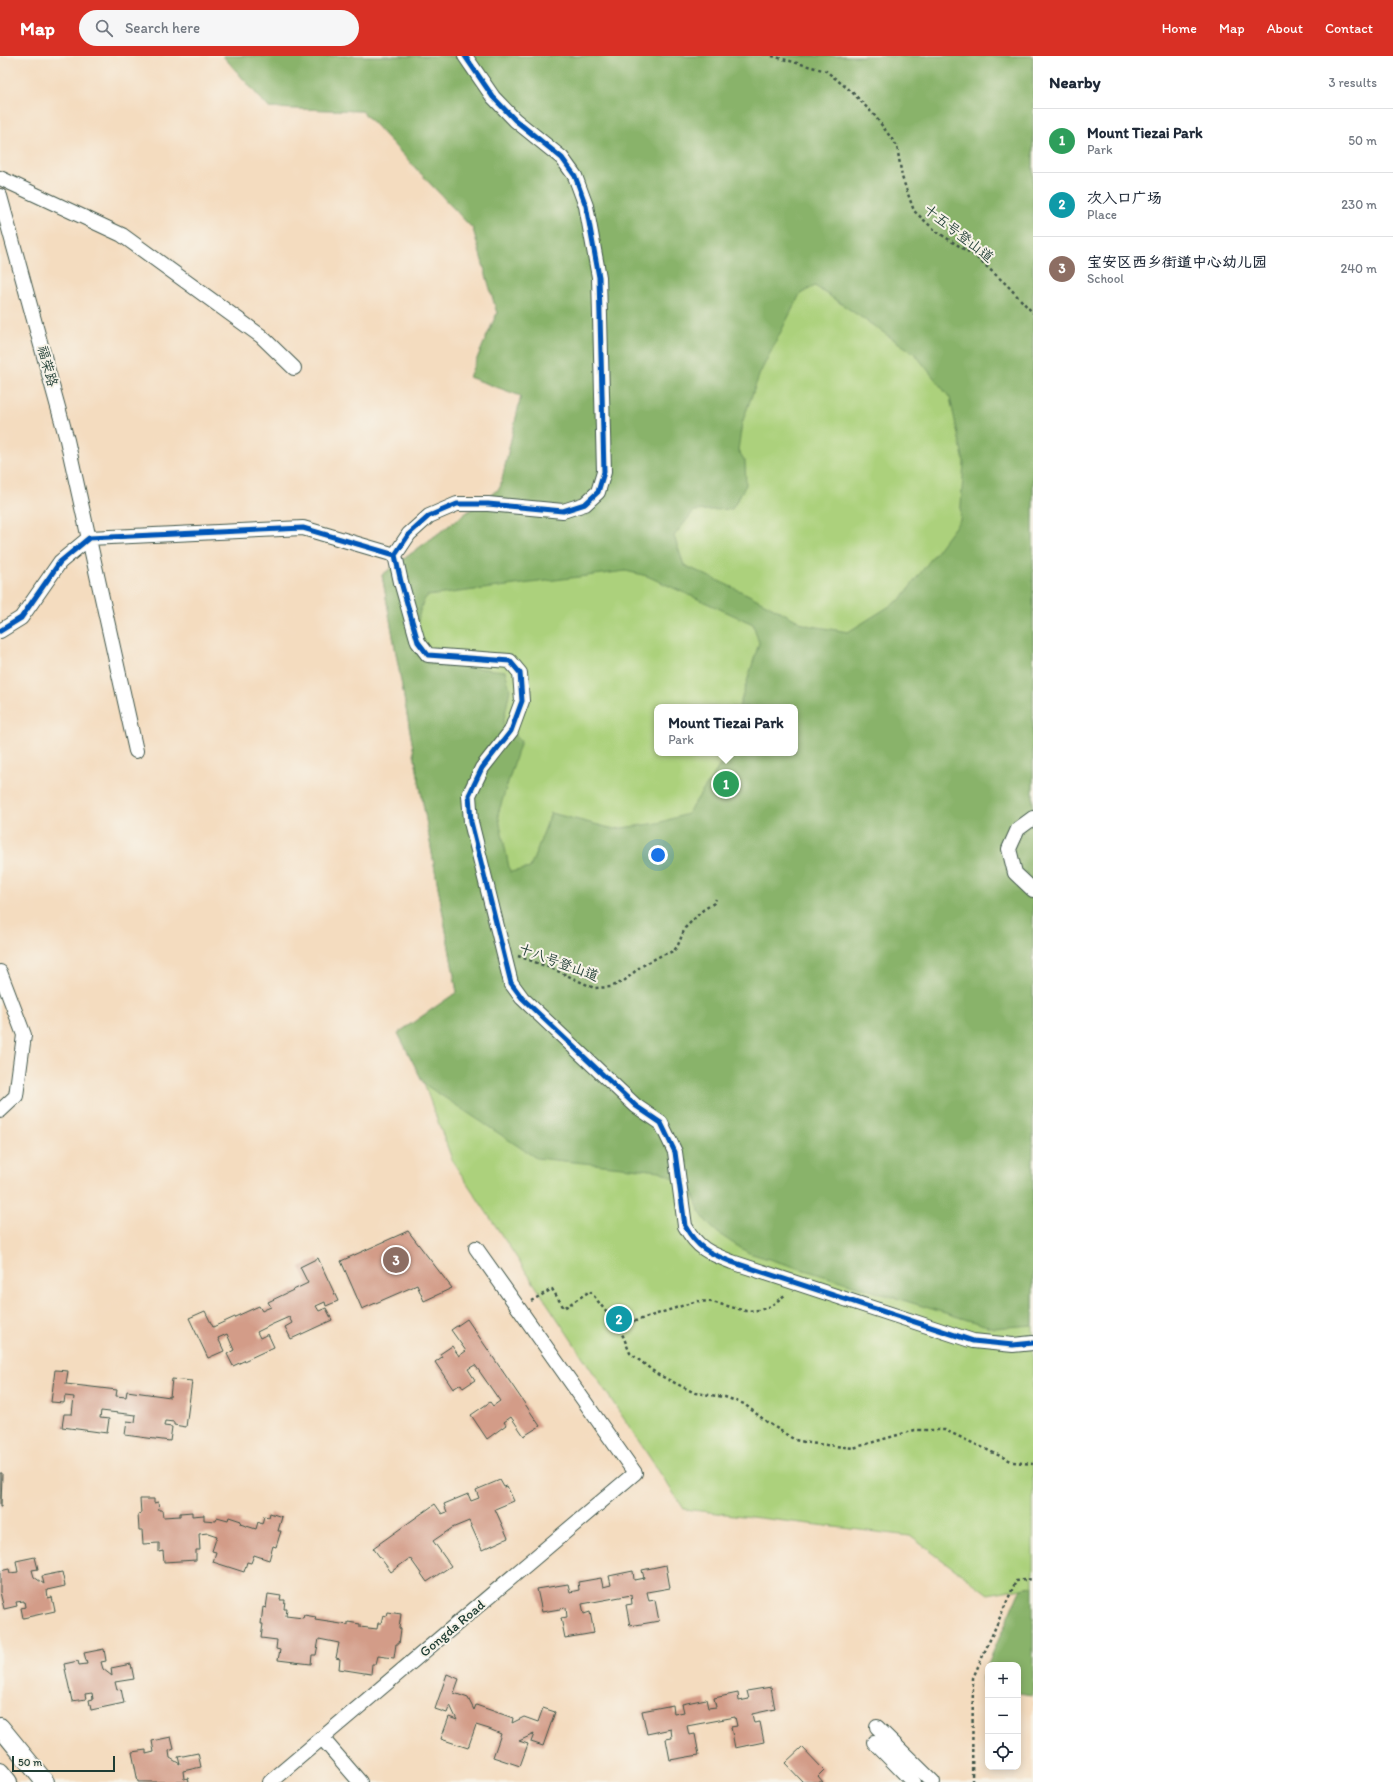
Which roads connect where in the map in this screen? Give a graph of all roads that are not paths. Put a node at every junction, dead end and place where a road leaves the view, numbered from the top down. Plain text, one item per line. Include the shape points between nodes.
1 (466, 56) edge
2 (0, 178) edge
3 (0, 196) edge
4 (294, 368) dead end
5 (89, 538) junction
6 (396, 555) junction
7 (0, 631) edge
8 (136, 751) dead end
9 (1033, 818) edge
10 (1033, 890) edge
11 (0, 972) edge
12 (0, 1112) edge
13 (476, 1248) dead end
14 (1033, 1342) edge
15 (0, 1727) edge
16 (877, 1727) dead end
17 (322, 1738) junction
18 (874, 1742) dead end
19 (0, 1772) edge
20 (8, 1782) edge
21 (45, 1782) edge
22 (270, 1782) edge
23 (360, 1782) edge
24 (913, 1782) edge
25 (933, 1782) edge

1 - 6 street via 493,97 515,120 562,158 575,176 586,206 599,277 604,472 598,492 585,504 563,511 488,504 457,504 429,516 409,534
2 - 4 street via 122,234 261,336
3 - 5 street, 福荣路 via 67,440
5 - 6 street via 303,528
5 - 7 street via 60,562 21,618
5 - 8 street, 福荣路
6 - 14 street via 418,642 428,655 510,661 520,673 522,701 511,731 482,768 469,795 471,822 511,983 522,998 636,1106 660,1123 675,1152 685,1226 691,1237 700,1247 732,1262 973,1340 1013,1345
9 - 10 street via 1018,829 1009,849 1015,873
11 - 12 street via 24,1035 16,1096
13 - 17 street, Gongda Road via 635,1473
15 - 21 main road
16 - 25 street
17 - 22 street, Gongda Road
17 - 23 street
18 - 24 street
19 - 20 main road

